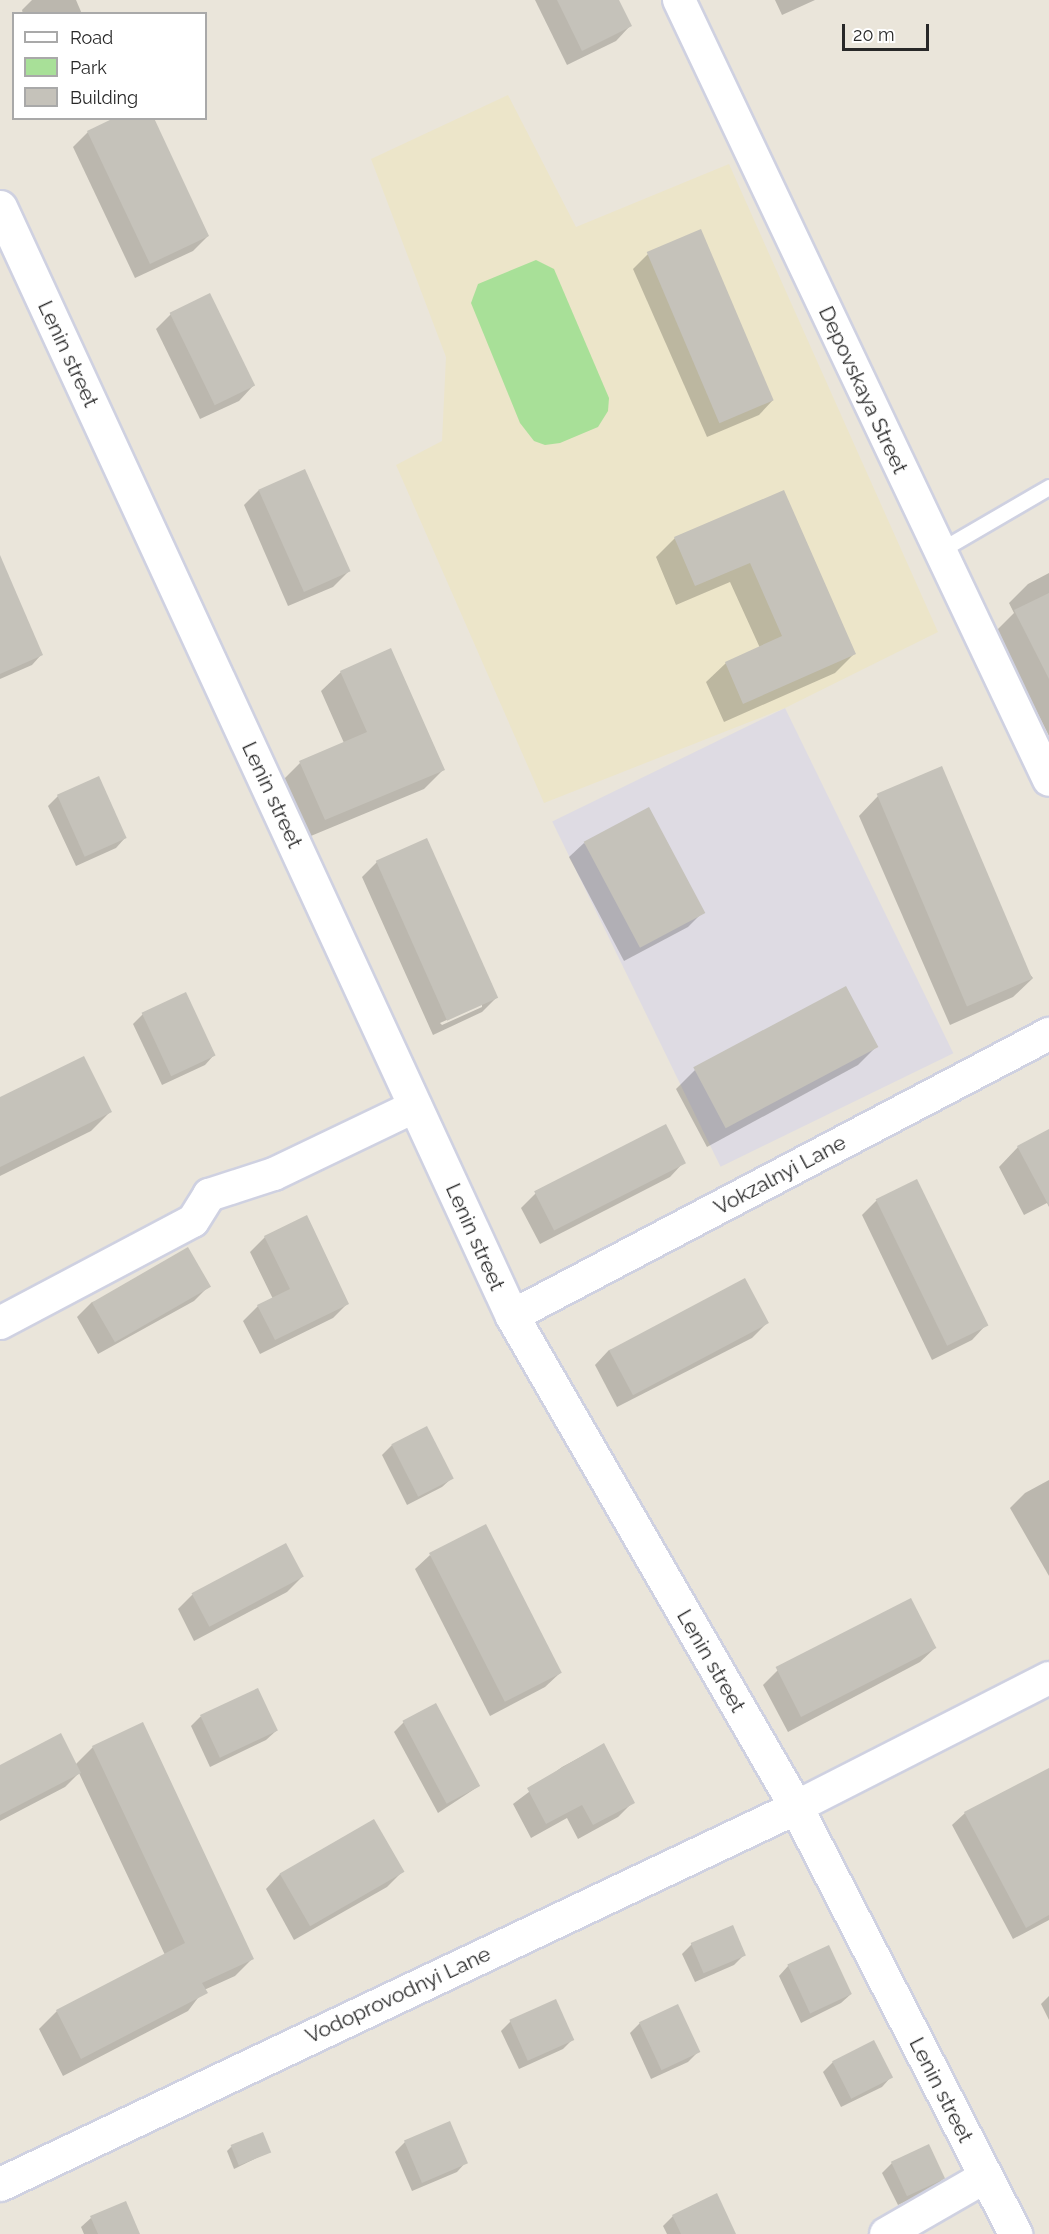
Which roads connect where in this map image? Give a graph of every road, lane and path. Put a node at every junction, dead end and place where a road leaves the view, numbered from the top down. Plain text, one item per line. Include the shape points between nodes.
1 (679, 0) edge
2 (0, 207) edge
3 (1049, 488) edge
4 (939, 551) junction
5 (1049, 780) edge
6 (1049, 1034) edge
7 (416, 1106) junction
8 (512, 1316) junction
9 (0, 1323) edge
10 (1049, 1678) edge
11 (795, 1807) junction
12 (985, 2177) junction
13 (0, 2184) edge
14 (886, 2234) edge
15 (1015, 2234) edge

1 - 4 street, Depovskaya Street
2 - 7 main road, Lenin street
3 - 4 lane
4 - 5 street, Depovskaya Street
6 - 8 street, Vokzalnyi Lane
7 - 8 main road, Lenin street
7 - 9 street via 274,1174 209,1195 193,1221
8 - 11 main road, Lenin street
10 - 11 street
11 - 12 main road, Lenin street
11 - 13 main road, Vodoprovodnyi Lane
12 - 14 street
12 - 15 main road, Lenin street

